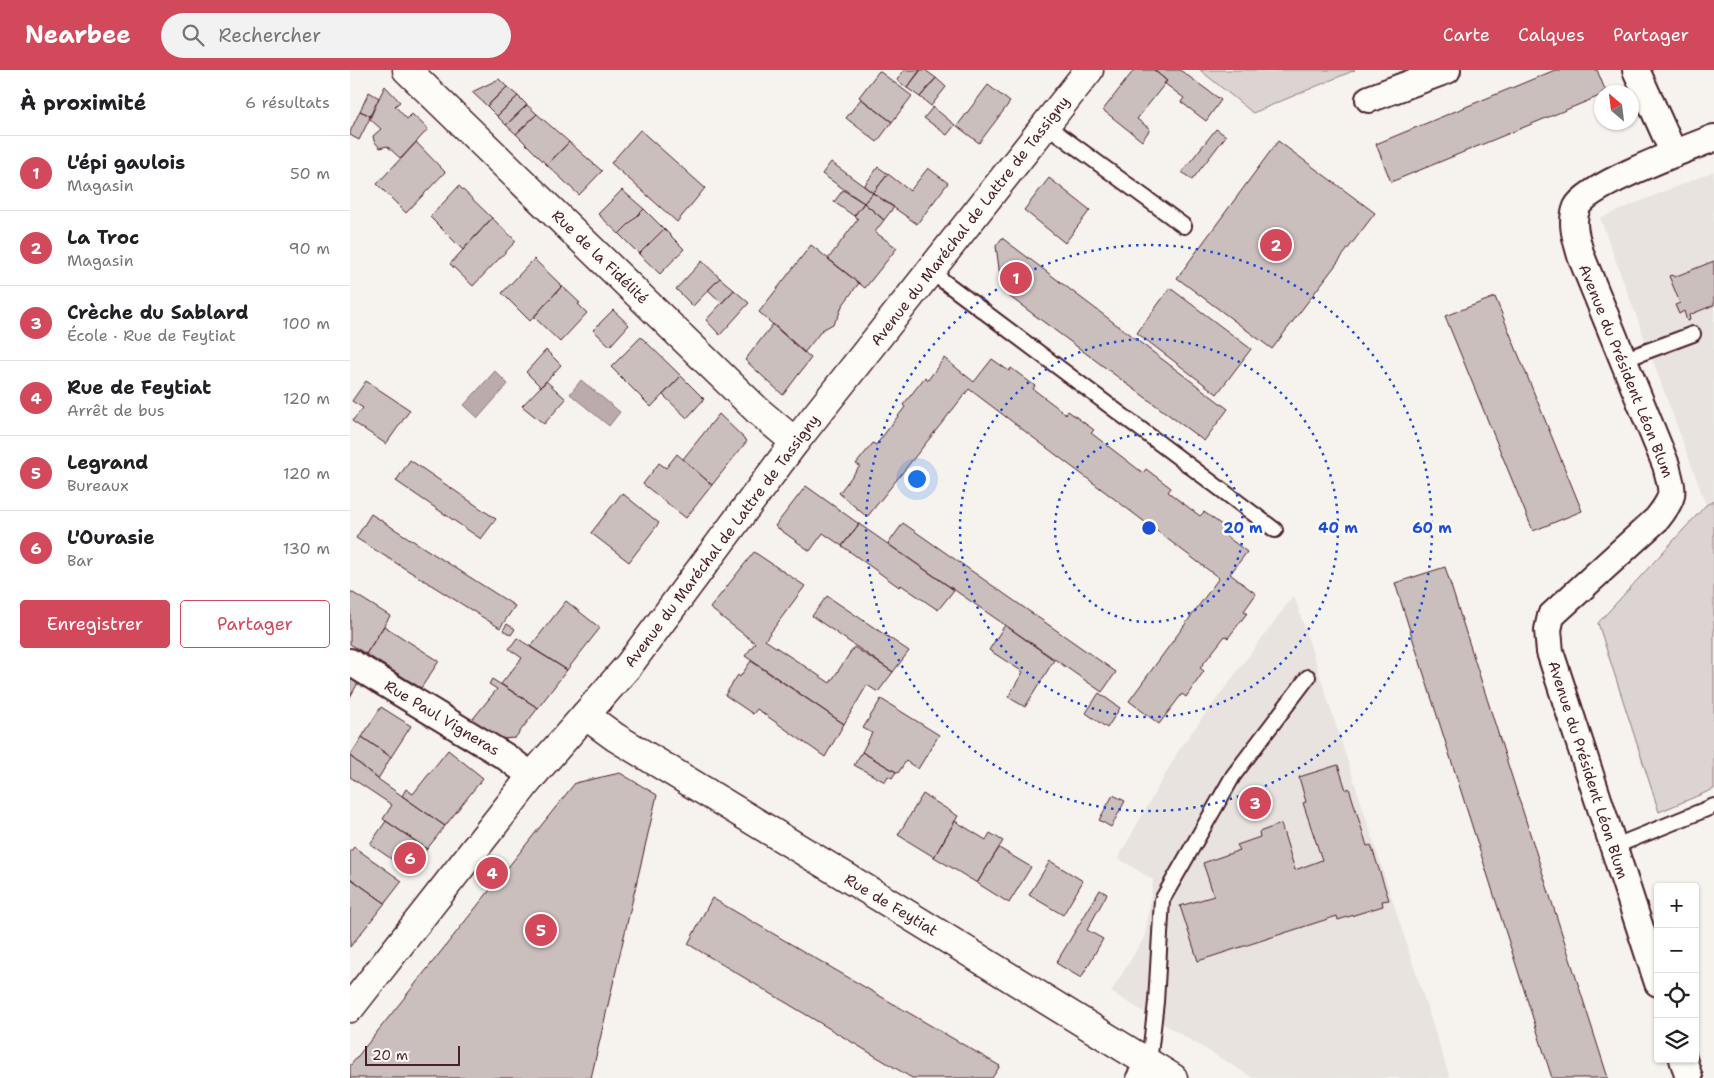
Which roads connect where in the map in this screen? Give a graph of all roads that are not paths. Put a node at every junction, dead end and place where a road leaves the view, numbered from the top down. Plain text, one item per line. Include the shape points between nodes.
1 (407, 70) edge
2 (1090, 70) edge
3 (1447, 70) edge
4 (1636, 70) edge
5 (1369, 99) dead end
6 (1046, 125) junction
7 (1714, 138) edge
8 (1674, 154) junction
9 (1184, 226) dead end
10 (930, 271) junction
11 (1693, 334) dead end
12 (1623, 360) junction
13 (795, 442) junction
14 (1275, 530) dead end
15 (350, 662) edge
16 (1308, 677) dead end
17 (585, 715) junction
18 (532, 776) junction
19 (1714, 806) edge
20 (1613, 847) junction
21 (1655, 973) edge
22 (350, 1008) edge
23 (1684, 1063) edge
24 (1144, 1071) edge
25 (1173, 1078) edge
26 (1689, 1078) edge

1 - 13 main road, Rue de la Fidélité via 757,410
2 - 6 main road, Avenue du Maréchal de Lattre de Tassigny
3 - 5 street
4 - 8 street
6 - 9 lane
6 - 10 main road, Avenue du Maréchal de Lattre de Tassigny
7 - 8 street, Avenue du Président Léon Blum
8 - 12 street, Avenue du Président Léon Blum via 1601,187 1577,207 1573,227 1581,256
10 - 13 main road, Avenue du Maréchal de Lattre de Tassigny
10 - 14 lane
11 - 12 lane
12 - 20 street, Avenue du Président Léon Blum via 1666,465 1673,492 1657,519 1551,616 1548,630 1550,652
13 - 17 main road, Avenue du Maréchal de Lattre de Tassigny via 629,665
15 - 18 street, Rue Paul Vigneras
16 - 24 lane via 1234,776 1162,900 1156,1002
17 - 18 main road, Avenue du Maréchal de Lattre de Tassigny
17 - 24 main road, Rue de Feytiat via 615,737 882,898
18 - 22 main road, Avenue du Maréchal de Lattre de Tassigny
19 - 20 lane
20 - 21 street, Avenue du Président Léon Blum
23 - 26 street
24 - 25 main road, Rue de Feytiat

